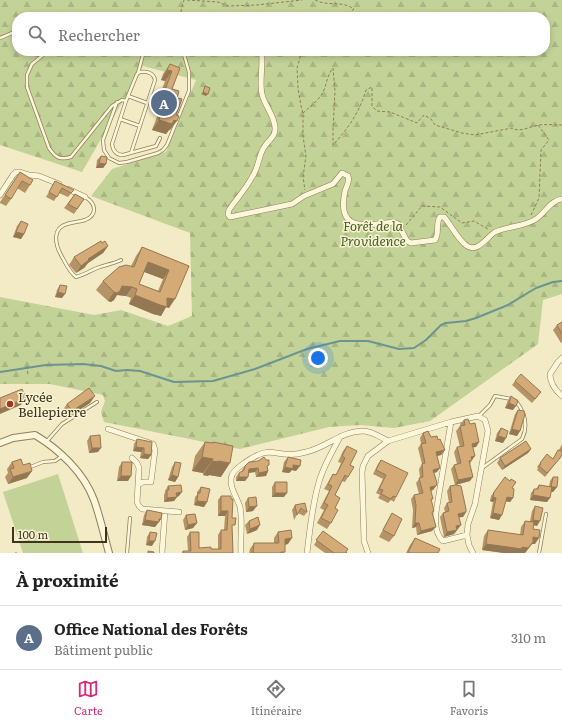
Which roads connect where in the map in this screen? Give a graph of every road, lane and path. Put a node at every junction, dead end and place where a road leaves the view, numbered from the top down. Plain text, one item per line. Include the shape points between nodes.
1 (184, 0) edge
2 (187, 0) edge
3 (302, 0) edge
4 (315, 0) edge
5 (181, 12) edge
6 (350, 12) edge
7 (12, 33) edge
8 (0, 38) edge
9 (42, 56) edge
10 (142, 56) edge
11 (184, 56) edge
12 (262, 56) edge
13 (301, 56) edge
14 (137, 74) junction
15 (128, 96) junction
16 (126, 101) junction
17 (117, 102) junction
18 (147, 103) junction
19 (303, 112) junction
20 (120, 119) junction
21 (538, 125) junction
22 (562, 125) edge
23 (140, 126) junction
24 (160, 138) dead end
25 (131, 153) junction
26 (0, 195) edge
27 (304, 196) junction
28 (85, 197) joint
29 (562, 199) edge
30 (530, 223) junction
31 (121, 260) dead end
32 (562, 358) edge
33 (27, 366) dead end
34 (28, 376) dead end
35 (562, 396) edge
36 (97, 402) dead end
37 (479, 416) junction
38 (451, 422) junction
39 (108, 429) dead end
40 (340, 437) junction
41 (388, 441) junction
42 (46, 442) junction
43 (0, 443) edge
44 (62, 456) junction
45 (132, 458) dead end
46 (28, 468) edge
47 (482, 468) junction
48 (138, 486) junction
49 (165, 511) junction
50 (178, 512) dead end
51 (546, 514) dead end
52 (130, 518) dead end
53 (467, 535) junction
54 (109, 553) edge
55 (127, 553) edge
56 (162, 553) edge
57 (241, 553) edge
58 (308, 553) edge
59 (368, 553) edge
60 (473, 553) edge
61 (539, 553) edge

1 - 5 path
2 - 3 path via 218,2 228,6
4 - 6 path via 321,3 348,4 354,9
7 - 8 lane
9 - 17 lane via 32,64 27,75 27,87 55,156 63,159 72,157
10 - 14 lane
11 - 17 lane via 190,72 189,92 163,150 128,162 118,163 109,158 104,150 103,140
12 - 27 street via 262,94 276,128 274,135 262,149 253,177 228,214 233,217 292,204
13 - 19 path via 297,68
14 - 15 lane
14 - 18 lane via 143,71 154,76
15 - 16 lane
15 - 18 lane
16 - 17 lane
16 - 20 lane
18 - 23 lane
19 - 21 path via 323,92 333,68 333,145 345,132 366,90 372,87 372,106 377,111 390,112 417,123 424,115 432,119 435,125 462,134 475,135
19 - 27 path via 306,156
20 - 23 lane
20 - 25 lane via 112,144 113,149 119,155
21 - 22 path
21 - 30 path via 549,140 541,150 539,198 529,218
23 - 25 lane
24 - 25 lane via 156,146
26 - 28 street via 13,175 20,172 49,179
27 - 30 street via 333,184 342,173 346,174 350,180 346,190 344,214 347,219 366,226 394,222 411,243 435,240 438,236 437,226 440,217 444,218 467,246 473,248 481,245 496,232
28 - 31 lane via 92,200 94,212 87,219 65,224 58,230 55,237 56,247 76,277
29 - 30 street via 555,201
32 - 35 street via 550,374 555,390
33 - 34 path
36 - 42 lane via 62,424
37 - 38 street
37 - 47 street via 485,420 488,431
37 - 47 lane via 495,396 507,397 517,402 526,423 522,439
38 - 41 street
38 - 53 street via 435,518 439,536 443,541
39 - 48 street via 153,444 155,450 151,482 143,482
40 - 41 street via 363,431
40 - 57 street via 305,452 273,452 258,455 235,470 231,482 240,511
40 - 58 street via 319,482
41 - 59 street via 368,456 363,466 362,527
42 - 43 street via 35,435
42 - 44 street
44 - 46 lane via 55,461 43,462
44 - 54 street via 88,487
45 - 48 street via 139,468
47 - 53 street
48 - 49 street via 137,502 142,509
49 - 50 street
49 - 56 street
51 - 61 lane
52 - 55 lane
53 - 60 street

